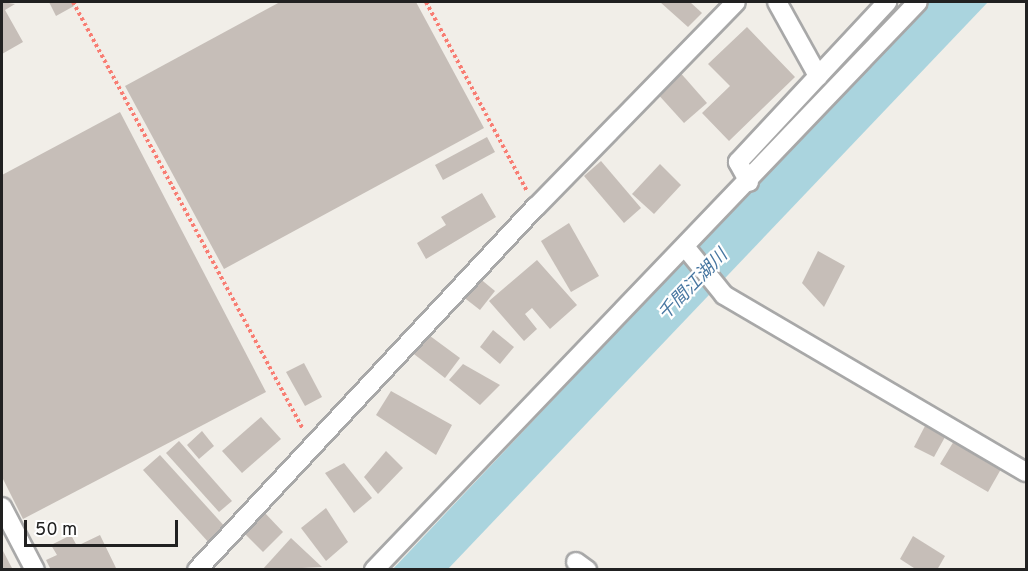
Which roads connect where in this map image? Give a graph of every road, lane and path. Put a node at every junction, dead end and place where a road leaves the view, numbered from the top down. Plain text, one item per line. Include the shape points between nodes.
1 (73, 2) edge
2 (426, 2) edge
3 (736, 2) edge
4 (777, 2) edge
5 (887, 2) edge
6 (918, 2) edge
7 (818, 76) junction
8 (749, 182) junction
9 (536, 207) junction
10 (689, 255) junction
11 (313, 448) junction
12 (1026, 472) edge
13 (2, 507) edge
14 (35, 570) edge
15 (197, 570) edge
16 (374, 570) edge

1 - 11 path
2 - 9 path
3 - 9 street
4 - 7 street
5 - 7 street
6 - 8 street
7 - 8 street via 738,162
8 - 10 street
9 - 11 street
10 - 12 street via 724,294
10 - 16 street
11 - 15 street
13 - 14 street

